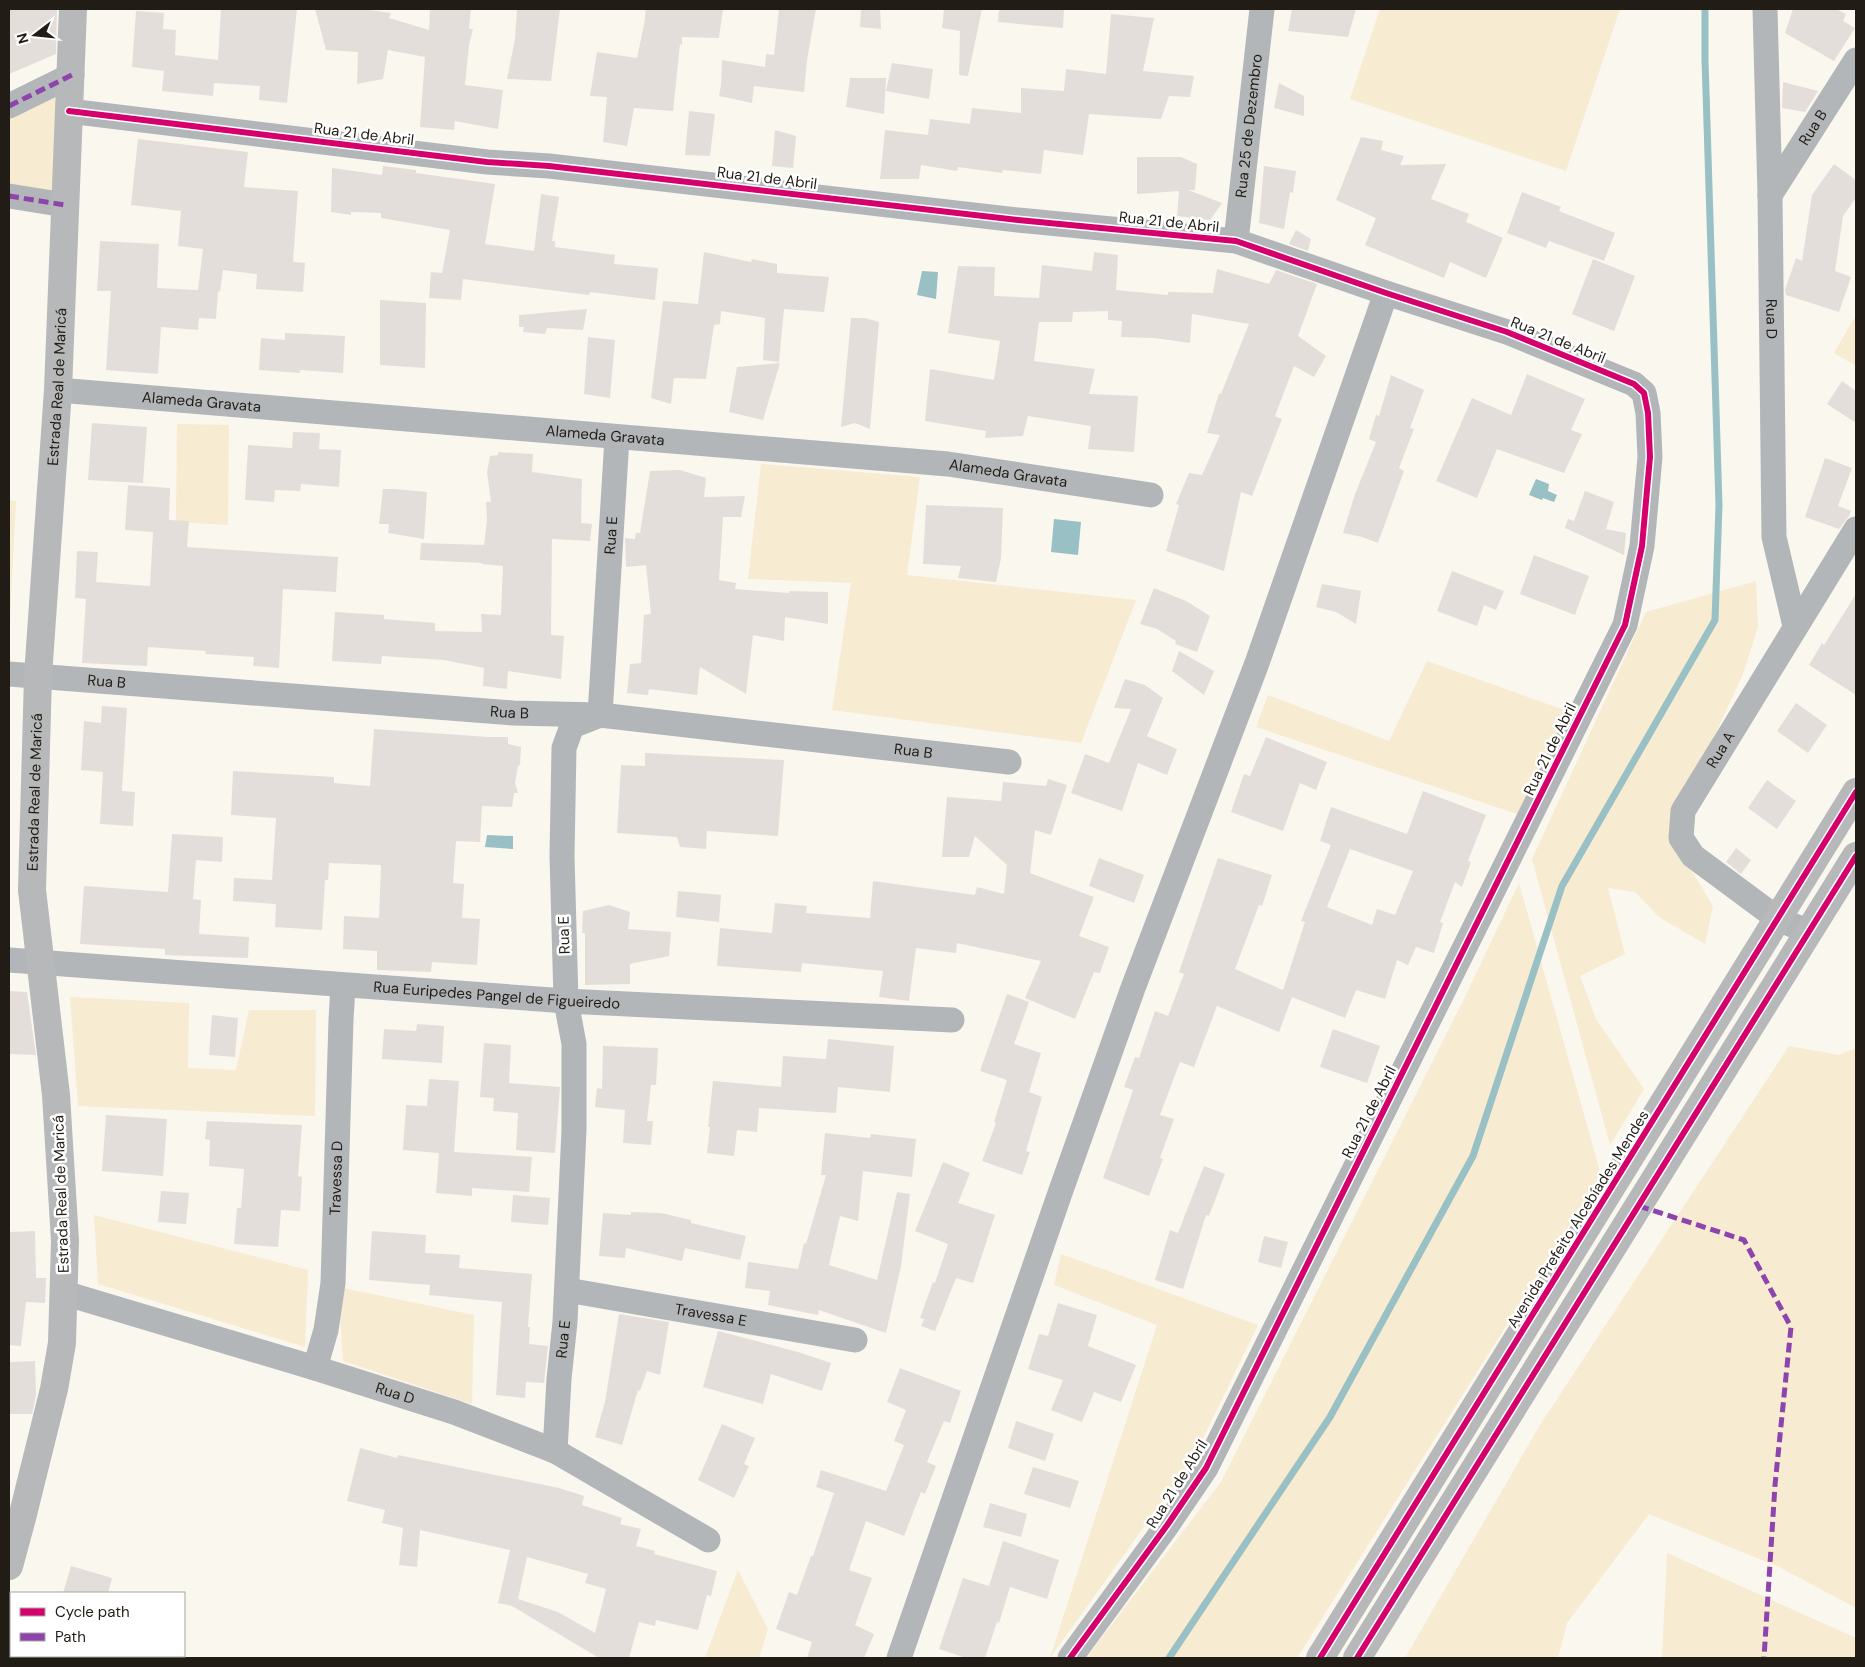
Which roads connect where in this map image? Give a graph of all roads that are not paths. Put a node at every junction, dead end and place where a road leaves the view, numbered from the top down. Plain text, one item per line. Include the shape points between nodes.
1 (73, 9) edge
2 (1262, 9) edge
3 (1765, 9) edge
4 (1856, 60) edge
5 (72, 75) junction
6 (9, 106) edge
7 (69, 111) junction
8 (1770, 195) junction
9 (9, 196) edge
10 (66, 206) junction
11 (1236, 241) junction
12 (1386, 293) junction
13 (58, 390) junction
14 (617, 438) junction
15 (1151, 494) dead end
16 (1856, 528) edge
17 (1795, 626) junction
18 (9, 674) edge
19 (38, 676) junction
20 (600, 715) junction
21 (1009, 762) dead end
22 (1856, 792) edge
23 (1856, 856) edge
24 (1778, 918) junction
25 (1809, 932) junction
26 (9, 960) edge
27 (40, 962) junction
28 (343, 986) junction
29 (566, 1001) junction
30 (952, 1020) dead end
31 (567, 1290) junction
32 (64, 1293) junction
33 (855, 1340) dead end
34 (315, 1368) junction
35 (555, 1451) junction
36 (708, 1540) dead end
37 (9, 1566) edge
38 (899, 1658) edge
39 (1070, 1658) edge
40 (1320, 1658) edge
41 (1357, 1658) edge

1 - 5 main road, Estrada Real de Maricá
2 - 11 street, Rua 25 de Dezembro
3 - 8 street, Rua D
4 - 8 street, Rua B
5 - 6 street
5 - 7 main road, Estrada Real de Maricá
7 - 10 main road, Estrada Real de Maricá
7 - 11 street, Rua 21 de Abril via 486,162 549,166 1018,220
8 - 17 street, Rua D via 1774,537
9 - 10 street
10 - 13 main road, Estrada Real de Maricá
11 - 12 street, Rua 21 de Abril
12 - 38 street via 1257,663 1126,1007
12 - 39 street, Rua 21 de Abril via 1507,332 1634,384 1644,394 1650,457 1642,546 1625,625 1206,1468
13 - 14 street, Alameda Gravata
13 - 19 main road, Estrada Real de Maricá
14 - 15 street, Alameda Gravata via 948,464
14 - 20 street, Rua E
16 - 17 street, Rua A
17 - 24 street, Rua A via 1683,811 1681,838 1693,856
18 - 19 street, Rua B
19 - 20 street, Rua B via 513,713
19 - 27 main road, Estrada Real de Maricá via 32,890
20 - 21 street, Rua B
20 - 29 street, Rua E via 572,726 564,748 562,856
22 - 24 main road, Avenida Prefeito Alcebíades Mendes
23 - 25 main road
24 - 25 street, Rua A
24 - 40 main road, Avenida Prefeito Alcebíades Mendes
25 - 41 main road
26 - 27 street, Rua Euripedes Pangel de Figueiredo
27 - 28 street, Rua Euripedes Pangel de Figueiredo
27 - 32 main road, Estrada Real de Maricá via 56,1096 65,1241
28 - 29 street, Rua Euripedes Pangel de Figueiredo
28 - 34 street, Travessa D via 333,1283 326,1330
29 - 30 street, Rua Euripedes Pangel de Figueiredo
29 - 31 street, Rua E via 574,1044
31 - 33 street, Travessa E
31 - 35 street, Rua E
32 - 34 street, Rua D
32 - 37 main road, Estrada Real de Maricá via 62,1343 54,1389
34 - 35 street, Rua D via 454,1412
35 - 36 street, Rua D

